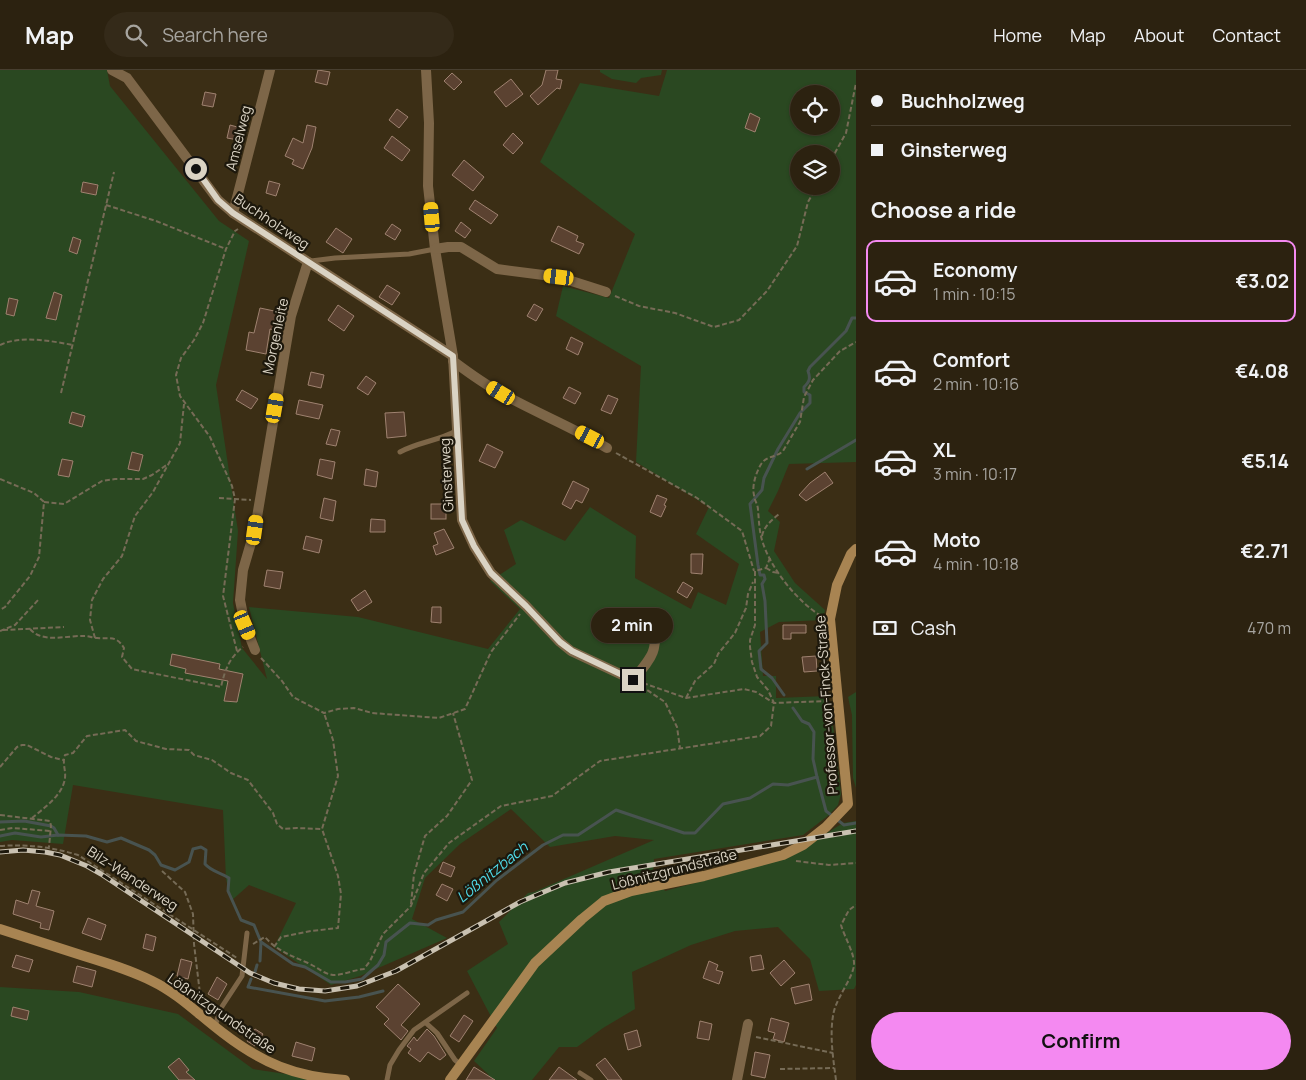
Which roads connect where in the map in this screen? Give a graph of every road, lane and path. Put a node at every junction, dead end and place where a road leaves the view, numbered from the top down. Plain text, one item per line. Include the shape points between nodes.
1 (112, 70) edge
2 (270, 70) edge
3 (426, 70) edge
4 (125, 74) edge
5 (856, 83) edge
6 (839, 145) edge
7 (114, 172) dead end
8 (812, 195) edge
9 (106, 205) junction
10 (233, 213) junction
11 (248, 224) junction
12 (226, 249) junction
13 (435, 249) junction
14 (308, 262) junction
15 (606, 292) joint
16 (856, 342) edge
17 (0, 345) edge
18 (73, 345) junction
19 (453, 358) junction
20 (61, 393) dead end
21 (184, 404) junction
22 (457, 431) junction
23 (607, 448) joint
24 (400, 452) dead end
25 (170, 462) junction
26 (0, 479) edge
27 (219, 498) dead end
28 (235, 499) junction
29 (258, 501) junction
30 (44, 502) junction
31 (779, 514) dead end
32 (762, 538) junction
33 (856, 549) edge
34 (770, 558) junction
35 (766, 568) junction
36 (756, 571) junction
37 (779, 573) junction
38 (754, 580) junction
39 (39, 599) dead end
40 (526, 606) junction
41 (0, 610) edge
42 (655, 619) dead end
43 (830, 619) junction
44 (64, 627) dead end
45 (30, 629) junction
46 (2, 630) edge
47 (95, 638) junction
48 (250, 638) junction
49 (255, 650) joint
50 (238, 651) junction
51 (633, 680) junction
52 (686, 698) junction
53 (837, 700) junction
54 (774, 703) junction
55 (324, 713) junction
56 (453, 713) junction
57 (680, 749) junction
58 (63, 760) junction
59 (0, 767) edge
60 (852, 801) edge
61 (0, 815) edge
62 (32, 818) junction
63 (322, 829) junction
64 (0, 830) edge
65 (50, 831) junction
66 (0, 846) edge
67 (49, 847) junction
68 (783, 855) junction
69 (856, 863) edge
70 (162, 871) dead end
71 (856, 905) edge
72 (411, 906) junction
73 (0, 929) edge
74 (194, 930) junction
75 (247, 933) dead end
76 (256, 942) dead end
77 (274, 947) junction
78 (244, 962) junction
79 (467, 993) dead end
80 (202, 1007) dead end
81 (426, 1023) junction
82 (748, 1024) dead end
83 (215, 1026) junction
84 (747, 1035) junction
85 (833, 1053) junction
86 (461, 1065) junction
87 (834, 1068) junction
88 (780, 1069) dead end
89 (580, 1073) dead end
90 (343, 1080) edge
91 (387, 1080) edge
92 (450, 1080) edge
93 (591, 1080) edge
94 (737, 1080) edge
95 (836, 1080) edge

1 - 4 street, Buchholzweg
2 - 10 street, Amselweg
3 - 13 street, Ginsterweg via 428,186
4 - 10 street, Buchholzweg via 218,200
5 - 6 path via 846,133
7 - 9 path
8 - 15 path via 797,246 767,291 739,320 714,327 675,313 639,306
9 - 12 path
9 - 18 path
10 - 11 street, Buchholzweg
11 - 12 path via 235,231
11 - 14 street, Buchholzweg
12 - 21 path via 203,323 181,358 176,375
13 - 14 lane
13 - 15 street via 461,247 497,269 559,277
13 - 19 street, Ginsterweg
14 - 19 street, Buchholzweg
14 - 29 street, Morgenleite via 291,316
16 - 32 path via 840,351 813,380 804,397 800,422 780,454 771,455 759,467 754,495
17 - 18 path via 8,341 44,340
18 - 20 path
19 - 22 street, Ginsterweg
19 - 23 street, Buchholzweg via 474,377 501,393
21 - 25 path via 180,443
21 - 28 path via 210,436
22 - 24 lane
22 - 40 street, Ginsterweg via 462,520 491,573
23 - 36 path via 697,498 742,531
25 - 30 path via 143,478 102,481 64,504
25 - 47 path via 135,516 122,556 103,579 92,600 90,620
26 - 30 path via 34,493
27 - 28 path
28 - 29 path
28 - 50 path via 223,596
29 - 48 street, Morgenleite via 255,530 243,570 240,594
30 - 41 path via 39,557 30,576
31 - 32 path via 763,531
32 - 34 path
33 - 43 street, Professor-von-Finck-Straße via 837,585
34 - 35 path
34 - 37 path
35 - 36 path
35 - 37 path
36 - 38 path
37 - 43 path via 795,595 819,615
38 - 52 path via 735,633 714,664 695,681
38 - 54 path via 755,625 750,640 752,662 757,677
39 - 46 path via 15,625
40 - 51 street, Ginsterweg via 572,651
40 - 56 path via 491,652 465,709
42 - 51 street via 653,656
43 - 53 street, Professor-von-Finck-Straße
44 - 45 path
45 - 46 path
45 - 47 path via 44,638
47 - 50 path via 120,641 124,648 122,657 132,669 221,687 226,667
48 - 49 street, Morgenleite
48 - 50 path
49 - 55 path via 293,697
51 - 52 path
51 - 57 path via 664,702 676,727
52 - 54 path via 744,689
53 - 54 path
53 - 60 street, Professor-von-Finck-Straße
54 - 57 path via 771,726 760,736
55 - 56 path via 354,708 372,713 440,718
55 - 63 path via 333,740 338,776
56 - 72 path via 472,780 447,816 425,836 414,874
57 - 72 path via 600,761 552,796 501,806 449,843 424,873
58 - 59 path via 22,745
58 - 62 path via 65,778 60,791
58 - 63 path via 87,736 125,730 136,741 166,749 189,750 248,780 283,829
60 - 68 street, Lößnitzgrundstraße via 826,827 803,845
61 - 62 path
62 - 65 path via 50,821
63 - 77 path via 338,876 338,928 281,937
64 - 65 path
65 - 67 path
66 - 67 path, Bilz-Wanderweg
67 - 74 path, Bilz-Wanderweg via 86,859
68 - 69 path via 798,861 829,865
68 - 86 street, Lößnitzgrundstraße via 631,891 604,901 535,963
70 - 74 path via 185,892 193,914
71 - 85 path via 849,910 841,925 854,963 834,1010
72 - 77 path via 383,934 364,969 333,975
73 - 83 street, Lößnitzgrundstraße via 123,968 152,981 174,993
74 - 78 path, Bilz-Wanderweg
74 - 80 path
75 - 78 lane
76 - 77 path via 265,937
78 - 83 lane via 242,976 221,1008
79 - 81 lane
81 - 86 lane
81 - 91 lane via 414,1030 402,1045 390,1065
82 - 84 street
83 - 90 street, Lößnitzgrundstraße via 250,1053 271,1064 298,1073
84 - 85 path
84 - 94 street
85 - 87 path
86 - 92 street, Lößnitzgrundstraße
87 - 88 path
87 - 95 path
89 - 93 lane

